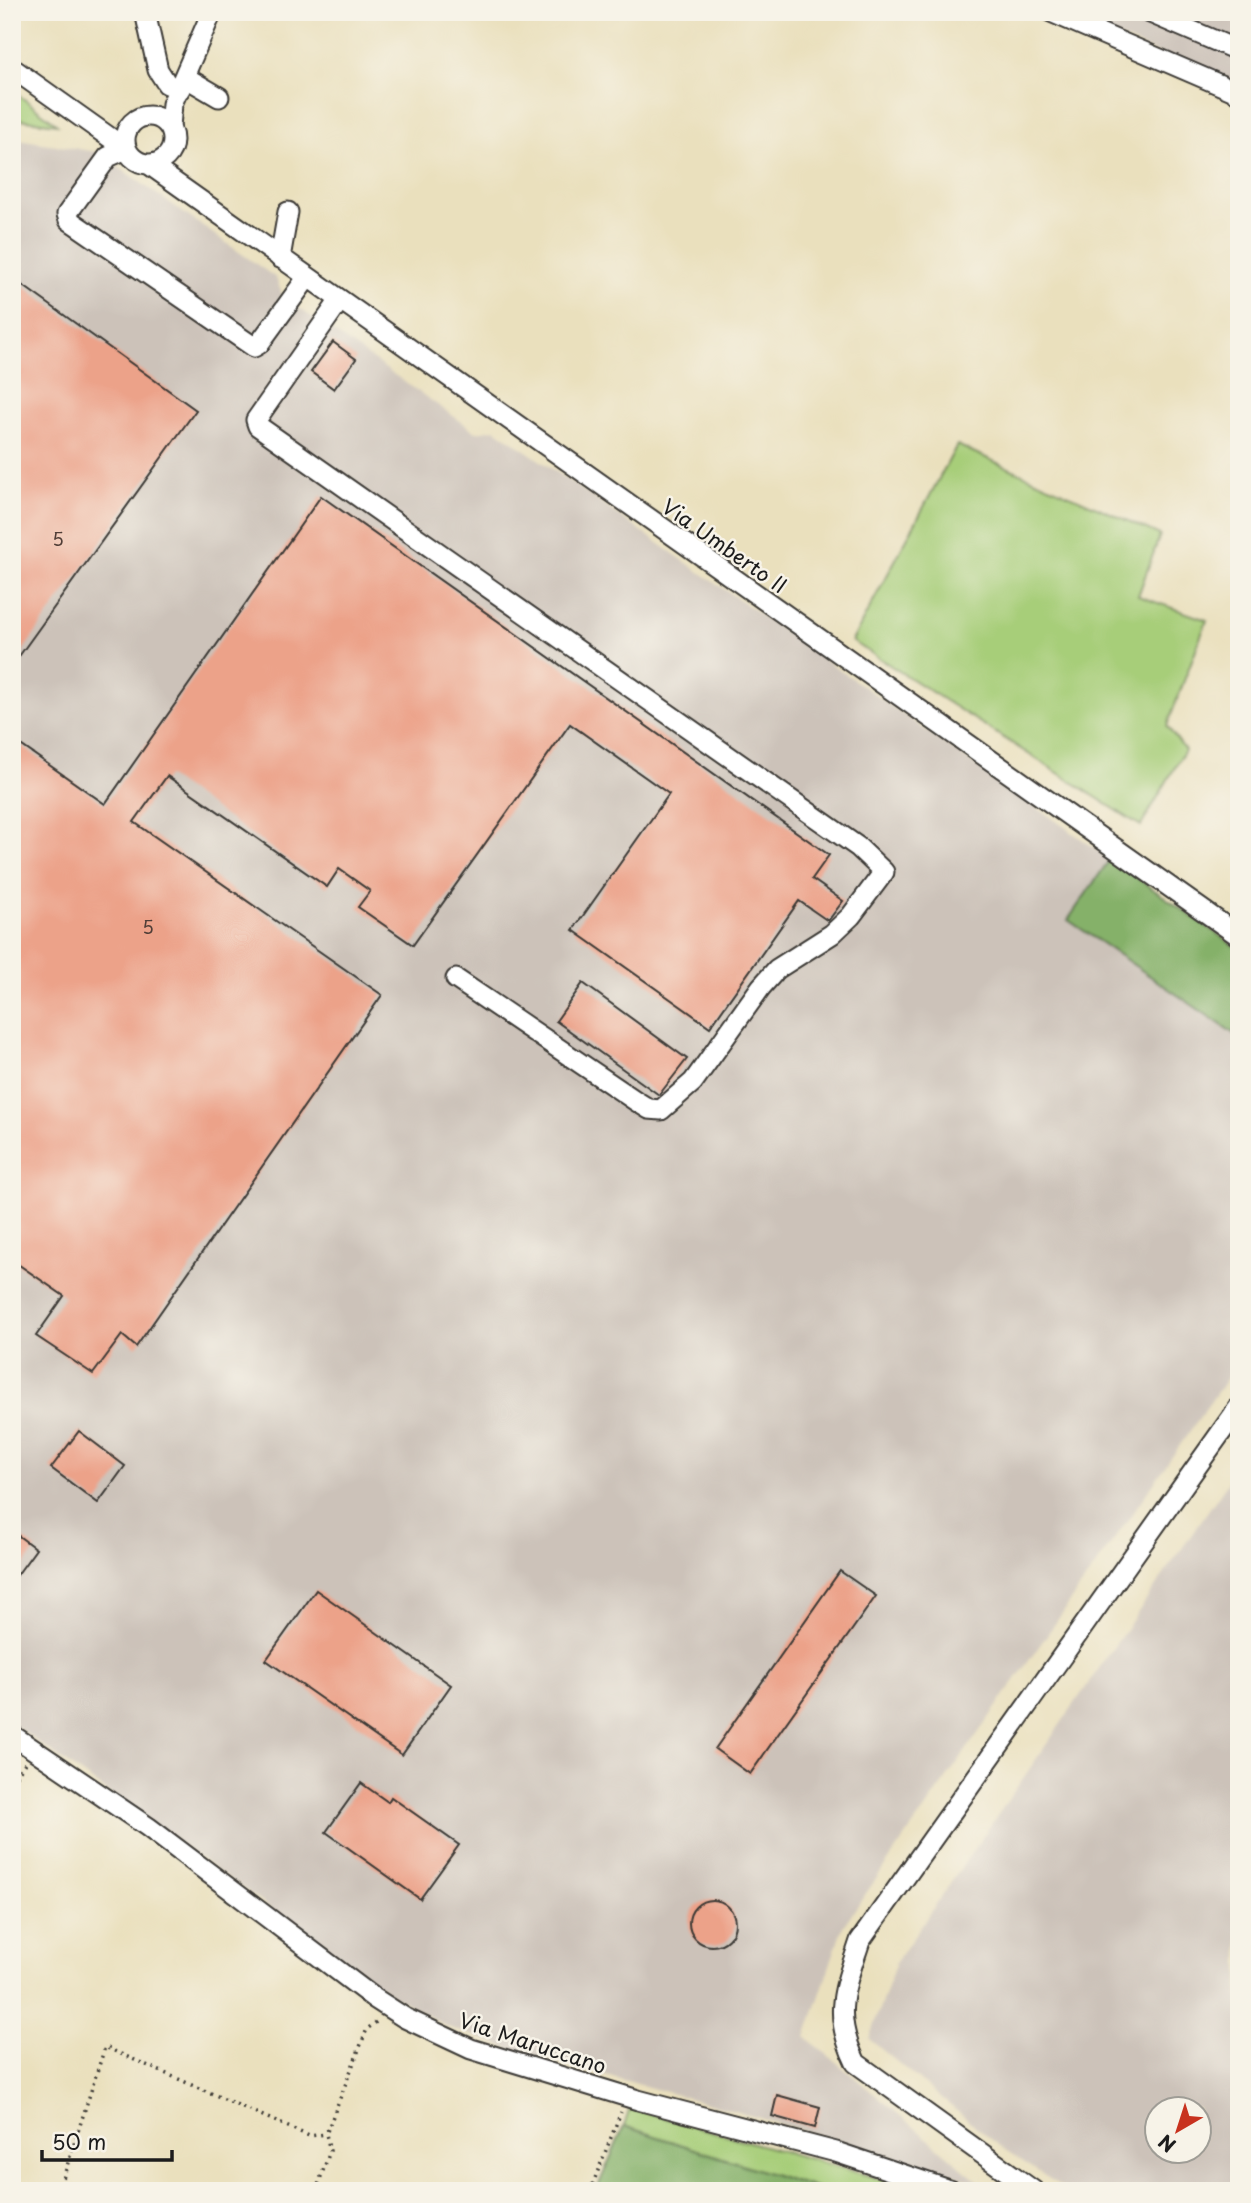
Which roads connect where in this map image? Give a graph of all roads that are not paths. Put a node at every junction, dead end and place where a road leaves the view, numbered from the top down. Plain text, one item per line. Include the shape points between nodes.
1 (145, 12) edge
2 (212, 12) edge
3 (1148, 12) edge
4 (1062, 15) edge
5 (1239, 51) edge
6 (12, 68) edge
7 (179, 90) junction
8 (1239, 93) edge
9 (219, 97) dead end
10 (151, 116) junction
11 (170, 127) junction
12 (126, 140) junction
13 (168, 155) junction
14 (150, 165) junction
15 (186, 189) junction
16 (288, 212) dead end
17 (280, 258) junction
18 (307, 278) junction
19 (340, 300) junction
20 (1239, 936) edge
21 (456, 979) dead end
22 (1239, 1407) edge
23 (12, 1735) edge
24 (952, 2191) edge
25 (1034, 2191) edge

1 - 7 street via 158,69 167,84
2 - 7 street
3 - 5 street
4 - 8 street
6 - 12 street via 100,131
7 - 9 street
7 - 10 street
7 - 11 street
10 - 11 street
10 - 12 street via 136,120
11 - 13 street via 173,142
12 - 14 street via 136,161
12 - 18 street via 67,214 69,220 254,346
13 - 14 street
13 - 15 street, Via Umberto II
14 - 15 street, Via Umberto II
15 - 17 street, Via Umberto II
16 - 17 street
17 - 18 street, Via Umberto II
18 - 19 street, Via Umberto II
19 - 20 street, Via Umberto II
19 - 21 street via 256,420 258,426 858,847 884,872 832,934 777,969 693,1082 661,1110 636,1101
22 - 25 street via 860,1941 845,1987 841,2013 845,2041 856,2063
23 - 24 street, Via Maruccano via 148,1827 405,2018 471,2049 836,2152

